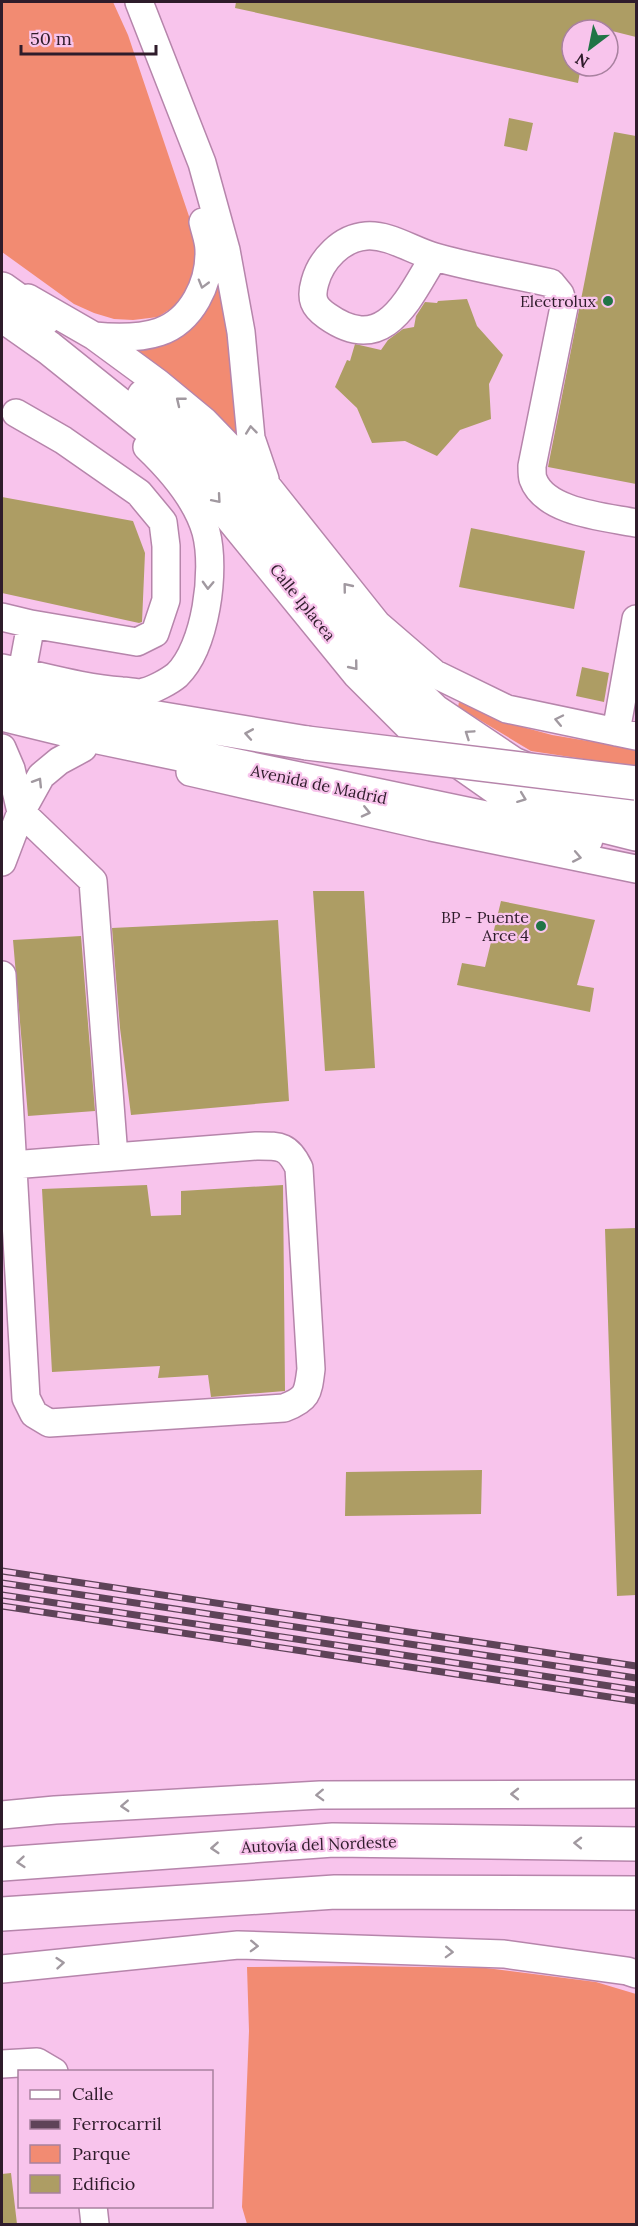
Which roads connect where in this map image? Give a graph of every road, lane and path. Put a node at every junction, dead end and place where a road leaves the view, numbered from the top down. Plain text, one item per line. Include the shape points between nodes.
1 (139, 2) edge
2 (163, 64) junction
3 (434, 257) junction
4 (2, 282) edge
5 (2, 290) edge
6 (317, 309) junction
7 (2, 315) edge
8 (2, 334) edge
9 (94, 336) junction
10 (343, 346) dead end
11 (16, 413) dead end
12 (267, 486) junction
13 (200, 519) junction
14 (636, 523) edge
15 (164, 532) junction
16 (2, 617) edge
17 (636, 619) edge
18 (31, 624) junction
19 (8, 676) edge
20 (2, 714) edge
21 (2, 730) edge
22 (626, 734) edge
23 (2, 748) edge
24 (83, 748) junction
25 (636, 783) edge
26 (636, 808) edge
27 (21, 812) junction
28 (636, 834) edge
29 (636, 850) edge
30 (2, 862) edge
31 (636, 869) edge
32 (2, 975) edge
33 (114, 1157) junction
34 (12, 1165) junction
35 (636, 1794) edge
36 (2, 1815) edge
37 (636, 1844) edge
38 (2, 1864) edge
39 (636, 1893) edge
40 (65, 1908) junction
41 (636, 1912) edge
42 (2, 1914) edge
43 (2, 1969) edge
44 (636, 1974) edge
45 (2, 2064) edge
46 (51, 2070) edge
47 (93, 2208) edge
48 (95, 2224) edge

1 - 2 street
2 -> 9 street via 209,248 208,267 200,294 184,317 160,332 124,338
12 -> 2 street via 251,438 242,332 226,250 202,163
3 - 6 street via 400,311 387,323 354,331
3 - 6 street via 378,237 364,236 344,244 318,270 312,301
3 - 14 street via 551,283 560,294 564,307 532,465 533,480 557,504
4 - 9 street
26 -> 5 main road, Calle Iplacea via 591,796 513,764 434,711 378,657 251,501 191,435 85,348
6 - 10 street via 325,330
7 -> 28 main road, Calle Iplacea via 150,429 199,477 359,673 420,734 496,788 580,820
8 - 13 street via 93,398 128,428 165,464
12 -> 9 street via 204,421
11 - 15 street via 139,493 163,522
22 -> 12 street via 507,709 435,674 377,624
13 - 15 street
13 -> 19 street via 206,533 209,562 207,601 194,651 176,676 144,692
15 - 18 street via 166,600 155,633 137,642
16 - 18 street
17 - 22 street
18 - 19 street
25 -> 19 main road, bridge via 307,743 91,707
20 - 29 main road, Avenida de Madrid
21 - 24 street
23 - 27 street
27 -> 24 street via 41,776
24 -> 31 street
27 - 30 street
27 - 33 street via 93,881
32 - 34 street
33 - 34 street
33 - 34 street via 256,1146 277,1146 292,1154 299,1168 311,1369 308,1389 299,1402 284,1408 49,1423 34,1414 26,1398
35 -> 36 street via 320,1795
37 -> 38 main road, Autovía del Nordeste via 333,1840
39 - 40 main road via 335,1892
40 - 41 main road via 340,1913
40 - 42 main road
43 -> 44 street via 238,1945 504,1954
45 - 46 street via 37,2062
47 - 48 street

